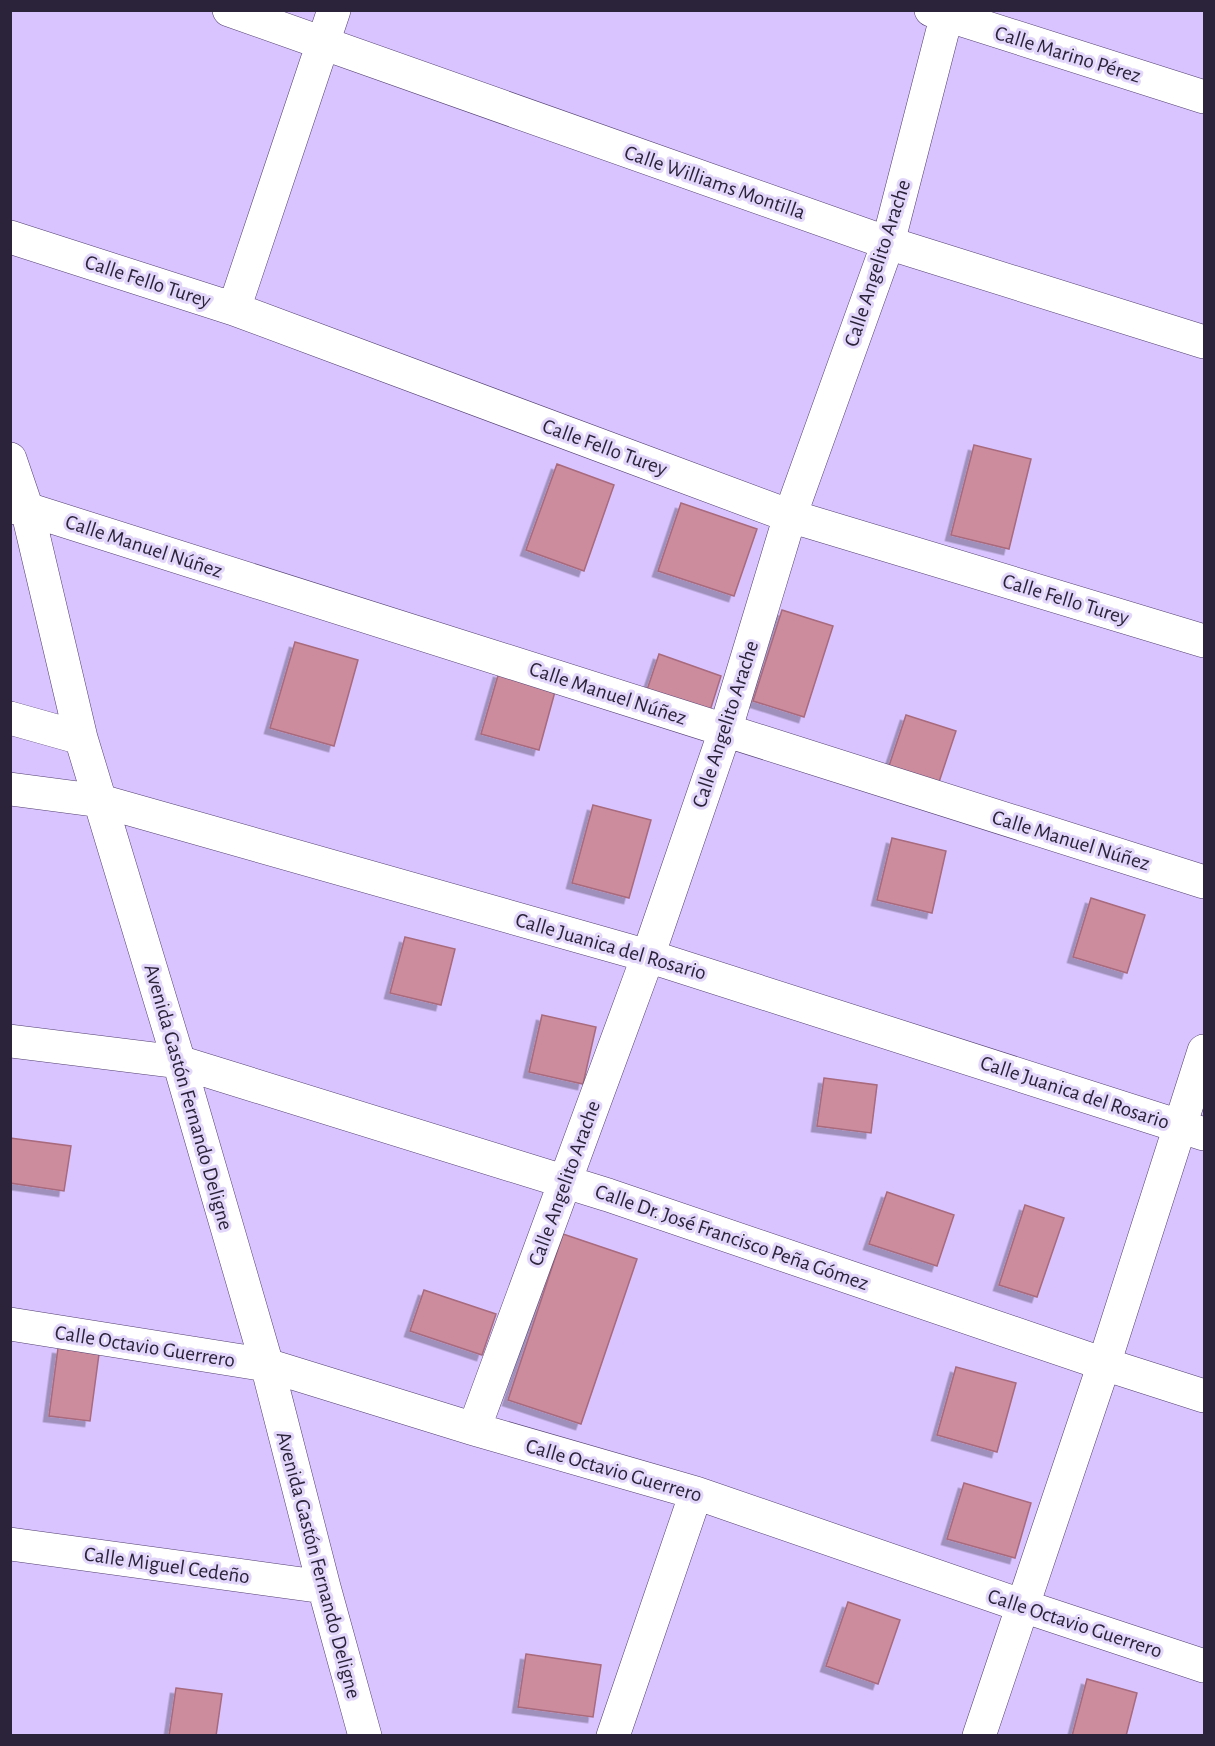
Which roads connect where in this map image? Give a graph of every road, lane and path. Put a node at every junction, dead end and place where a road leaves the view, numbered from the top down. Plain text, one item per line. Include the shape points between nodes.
1 (229, 10) edge
2 (334, 10) edge
3 (941, 12) edge
4 (322, 44) junction
5 (1204, 97) edge
6 (10, 237) edge
7 (888, 243) junction
8 (234, 309) junction
9 (1204, 342) edge
10 (10, 459) edge
11 (19, 508) edge
12 (790, 516) junction
13 (1204, 641) edge
14 (10, 718) edge
15 (725, 730) junction
16 (81, 738) junction
17 (10, 789) edge
18 (101, 801) junction
19 (1204, 882) edge
20 (648, 956) junction
21 (10, 1041) edge
22 (1204, 1051) edge
23 (179, 1062) junction
24 (1192, 1130) edge
25 (565, 1180) junction
26 (10, 1324) edge
27 (1104, 1364) junction
28 (267, 1365) junction
29 (1204, 1396) edge
30 (474, 1429) junction
31 (696, 1494) junction
32 (10, 1544) edge
33 (324, 1587) junction
34 (1023, 1606) junction
35 (1204, 1666) edge
36 (365, 1736) edge
37 (613, 1736) edge
38 (979, 1736) edge

1 - 4 street, Calle Williams Montilla
2 - 4 street
3 - 5 street, Calle Marino Pérez
3 - 7 street, Calle Angelito Arache
4 - 7 street, Calle Williams Montilla
4 - 8 street
6 - 8 street, Calle Fello Turey
7 - 9 street, Calle Williams Montilla
7 - 12 street, Calle Angelito Arache
8 - 12 street, Calle Fello Turey
10 - 11 street, Avenida Gastón Fernando Deligne
11 - 15 street, Calle Manuel Núñez
11 - 16 street, Avenida Gastón Fernando Deligne
12 - 13 street, Calle Fello Turey
12 - 15 street, Calle Angelito Arache
14 - 16 street
15 - 19 street, Calle Manuel Núñez
15 - 20 street, Calle Angelito Arache
16 - 18 street, Avenida Gastón Fernando Deligne
17 - 18 street, Calle Juanica del Rosario
18 - 20 street, Calle Juanica del Rosario
18 - 23 street, Avenida Gastón Fernando Deligne
20 - 24 street, Calle Juanica del Rosario
20 - 25 street, Calle Angelito Arache
21 - 23 street, Calle Dr. José Francisco Peña Gómez
22 - 24 street
23 - 25 street, Calle Dr. José Francisco Peña Gómez
23 - 28 street, Avenida Gastón Fernando Deligne
24 - 27 street
25 - 27 street, Calle Dr. José Francisco Peña Gómez
25 - 30 street, Calle Angelito Arache
26 - 28 street, Calle Octavio Guerrero
27 - 29 street, Calle Dr. José Francisco Peña Gómez
27 - 34 street
28 - 30 street, Calle Octavio Guerrero
28 - 33 street, Avenida Gastón Fernando Deligne
30 - 31 street, Calle Octavio Guerrero
31 - 34 street, Calle Octavio Guerrero
31 - 37 street
32 - 33 street, Calle Miguel Cedeño
33 - 36 street, Avenida Gastón Fernando Deligne
34 - 35 street, Calle Octavio Guerrero
34 - 38 street

